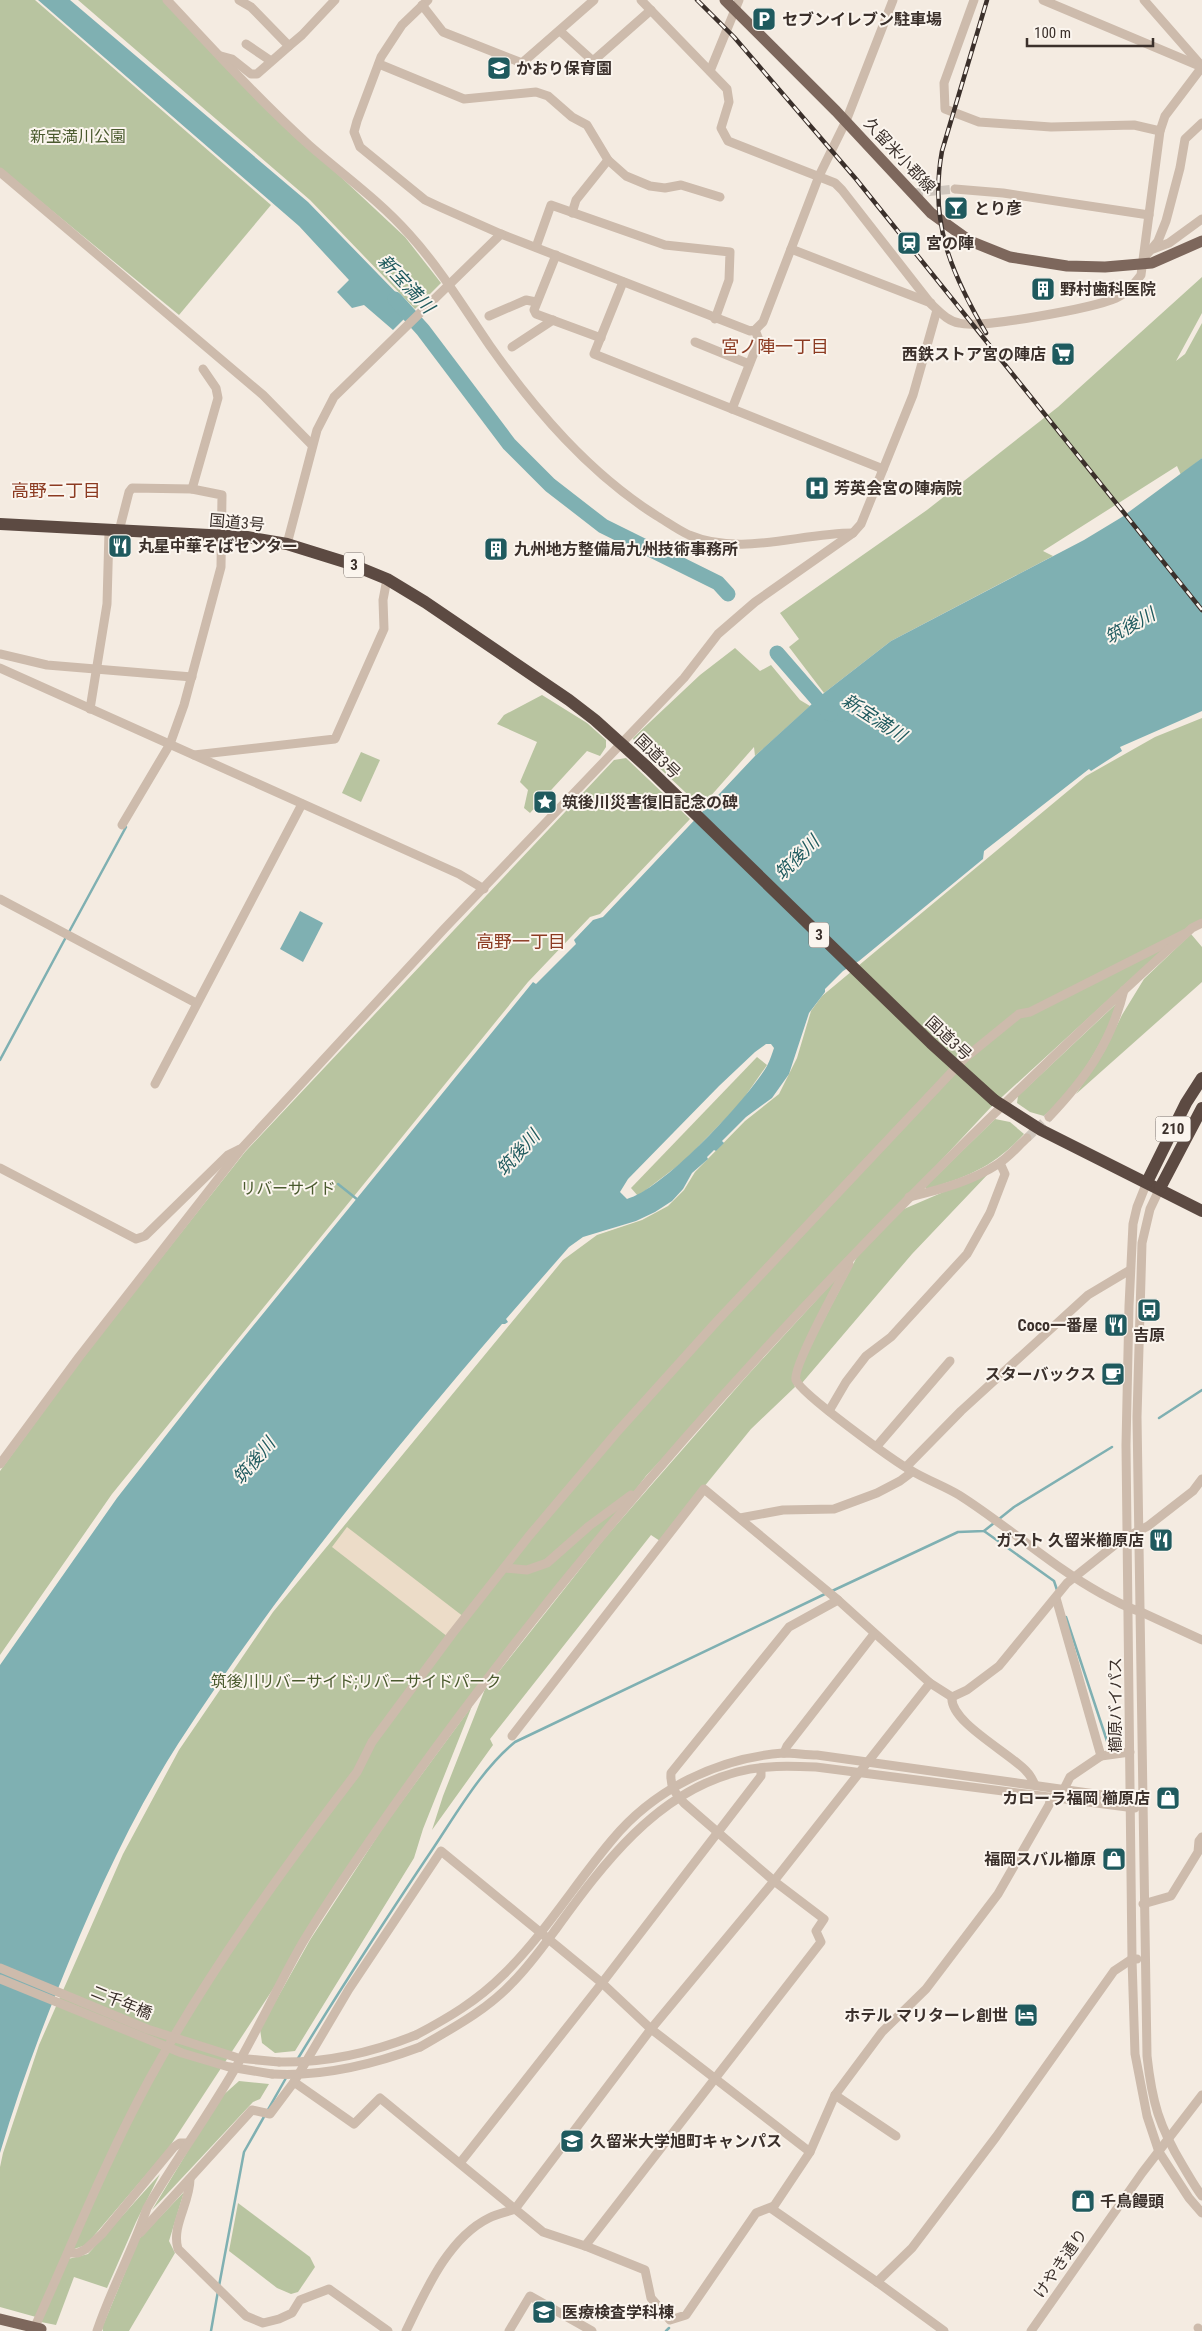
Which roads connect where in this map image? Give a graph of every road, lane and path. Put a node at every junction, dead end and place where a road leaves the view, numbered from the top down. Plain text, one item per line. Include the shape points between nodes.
1 (167, 0) edge
2 (240, 0) edge
3 (335, 0) edge
4 (594, 0) edge
5 (641, 0) edge
6 (725, 0) edge
7 (893, 0) edge
8 (974, 0) edge
9 (1042, 0) edge
10 (1144, 0) edge
11 (425, 2) edge
12 (737, 5) edge
13 (652, 10) junction
14 (560, 30) junction
15 (246, 44) dead end
16 (289, 46) junction
17 (220, 56) junction
18 (271, 61) junction
19 (378, 64) junction
20 (1202, 67) edge
21 (710, 71) junction
22 (846, 121) junction
23 (1202, 123) edge
24 (1160, 131) junction
25 (608, 160) junction
26 (0, 172) edge
27 (819, 176) junction
28 (955, 189) tunnel mouth
29 (720, 197) dead end
30 (572, 213) junction
31 (1149, 215) junction
32 (1202, 219) edge
33 (501, 234) junction
34 (1202, 241) edge
35 (536, 248) junction
36 (791, 249) junction
37 (1153, 249) junction
38 (556, 255) junction
39 (1143, 261) junction
40 (623, 282) junction
41 (449, 284) junction
42 (536, 302) junction
43 (934, 307) junction
44 (489, 316) dead end
45 (715, 319) junction
46 (552, 320) junction
47 (755, 330) junction
48 (601, 338) junction
49 (695, 342) dead end
50 (512, 347) dead end
51 (749, 364) junction
52 (203, 369) dead end
53 (732, 409) junction
54 (312, 445) junction
55 (883, 469) junction
56 (192, 489) junction
57 (0, 524) edge
58 (114, 531) junction
59 (853, 533) junction
60 (221, 536) junction
61 (287, 544) junction
62 (387, 579) junction
63 (0, 654) edge
64 (0, 668) edge
65 (97, 670) junction
66 (192, 677) junction
67 (90, 709) junction
68 (620, 743) junction
69 (170, 744) junction
70 (194, 754) junction
71 (302, 804) junction
72 (122, 825) dead end
73 (484, 889) junction
74 (0, 899) edge
75 (1202, 923) edge
76 (1186, 933) junction
77 (1124, 990) junction
78 (196, 1003) junction
79 (1202, 1078) edge
80 (154, 1084) dead end
81 (998, 1103) junction
82 (1202, 1108) edge
83 (1049, 1117) tunnel mouth
84 (1028, 1138) tunnel mouth
85 (242, 1148) junction
86 (1000, 1163) junction
87 (0, 1168) edge
88 (1147, 1182) junction
89 (1160, 1188) junction
90 (909, 1197) junction
91 (1202, 1211) edge
92 (854, 1255) junction
93 (1130, 1270) junction
94 (950, 1361) dead end
95 (829, 1411) junction
96 (878, 1446) junction
97 (0, 1464) edge
98 (909, 1469) junction
99 (1202, 1479) edge
100 (644, 1485) junction
101 (740, 1518) junction
102 (1138, 1531) junction
103 (1128, 1536) junction
104 (504, 1568) junction
105 (1070, 1581) junction
106 (832, 1595) junction
107 (1056, 1597) junction
108 (1129, 1609) junction
109 (1139, 1611) junction
110 (874, 1634) junction
111 (1202, 1640) edge
112 (930, 1683) junction
113 (952, 1697) junction
114 (512, 1736) dead end
115 (1130, 1752) junction
116 (784, 1753) junction
117 (1101, 1756) junction
118 (867, 1762) junction
119 (761, 1768) junction
120 (859, 1772) junction
121 (1035, 1785) junction
122 (672, 1788) junction
123 (1064, 1789) junction
124 (679, 1796) junction
125 (1051, 1797) junction
126 (1131, 1799) junction
127 (1143, 1807) junction
128 (1131, 1809) junction
129 (718, 1832) junction
130 (1202, 1837) edge
131 (1200, 1853) edge
132 (774, 1881) junction
133 (1143, 1904) junction
134 (541, 1932) junction
135 (549, 1939) junction
136 (1144, 1958) junction
137 (1132, 1959) junction
138 (0, 1968) edge
139 (0, 1978) edge
140 (602, 1983) junction
141 (652, 2030) junction
142 (238, 2058) junction
143 (232, 2068) junction
144 (714, 2078) junction
145 (294, 2082) junction
146 (835, 2094) junction
147 (1202, 2095) edge
148 (896, 2136) dead end
149 (1167, 2140) junction
150 (186, 2143) junction
151 (810, 2152) junction
152 (1159, 2152) junction
153 (460, 2162) junction
154 (190, 2179) junction
155 (1202, 2196) edge
156 (774, 2206) junction
157 (515, 2209) junction
158 (1202, 2213) edge
159 (138, 2235) junction
160 (586, 2246) junction
161 (68, 2253) junction
162 (877, 2282) junction
163 (0, 2318) edge
164 (40, 2330) edge
165 (98, 2331) edge
166 (388, 2331) edge
167 (406, 2331) edge
168 (509, 2331) edge
169 (592, 2331) edge
170 (944, 2331) edge
171 (1031, 2331) edge

1 - 17 street
2 - 16 street
3 - 16 street
4 - 14 street
5 - 13 street
6 - 12 main road, 久留米小郡線
7 - 22 street
8 - 24 street via 944,83 946,108 979,122 1051,127 1134,125
9 - 20 street
10 - 20 street
11 - 14 street via 443,32 522,63
11 - 19 street via 402,25
12 - 21 street
12 - 22 main road, 久留米小郡線
13 - 14 street via 593,61
13 - 21 street
15 - 18 street
16 - 18 street
17 - 18 street via 232,59 251,74 257,74
17 - 41 street via 308,143 408,233
19 - 25 street via 464,99 536,92 548,96 572,117 587,125
19 - 33 street via 356,126 356,141 360,147 425,200
20 - 24 street via 1165,116
21 - 27 street via 729,95 721,128 728,141
22 - 27 street
22 - 39 main road, 久留米小郡線 via 931,213 970,241 1010,257 1067,266 1105,267
23 - 37 street via 1185,139 1170,208
24 - 31 street
25 - 29 street via 626,176 650,186 681,185
25 - 30 street via 576,200
26 - 54 street via 263,395
27 - 36 street
27 - 43 street via 842,190
28 - 31 street
30 - 35 street via 551,205
30 - 45 street via 665,245 730,252 729,280
31 - 39 street
32 - 37 street via 1169,244
33 - 35 street
33 - 41 street
34 - 39 main road, 久留米小郡線 via 1152,263
35 - 38 street
36 - 43 street
36 - 47 street via 763,322
37 - 39 street
38 - 40 street
38 - 42 street
39 - 43 street via 1141,275 1130,289 1116,298 1060,312 960,324
40 - 45 street
40 - 48 street
41 - 54 street via 334,397
41 - 59 street via 540,413 622,492 670,524 689,535 709,540 754,545 827,533
42 - 44 street via 526,300
42 - 46 street via 536,314
43 - 55 street via 913,395
45 - 47 street via 745,331
46 - 48 street
46 - 50 street
47 - 51 street via 759,340
48 - 53 street via 594,354
49 - 51 street
51 - 53 street
52 - 56 street via 216,388 218,398
53 - 55 street
54 - 61 street
55 - 59 street via 861,524
56 - 58 street via 132,488
56 - 60 street via 222,495
57 - 58 highway, 国道3号 / 3
58 - 60 highway, 国道3号 / 3
58 - 65 street
59 - 68 street via 755,602 718,634 684,678
60 - 61 highway, 国道3号 / 3
60 - 66 street via 221,567
61 - 62 highway, 国道3号 / 3 via 348,562
62 - 68 highway, 国道3号 / 3 via 528,670
62 - 70 street via 383,600 384,629 335,739
63 - 65 street via 47,665
64 - 67 street
65 - 66 street
65 - 67 street
66 - 69 street
67 - 69 street
68 - 73 street
68 - 81 highway, 国道3号 / 3, bridge via 931,1043
69 - 70 street
69 - 72 street
70 - 71 street
71 - 73 street via 459,874
71 - 78 street
73 - 85 street
74 - 78 street
75 - 76 street
76 - 77 street
76 - 104 street via 1030,1012 1019,1014 965,1058 616,1432
77 - 81 street
77 - 83 street via 1114,1024 1092,1068
78 - 80 street
79 - 88 highway, 210
81 - 88 highway, 国道3号 / 3 via 1041,1130
81 - 90 street
82 - 89 highway, 210
84 - 86 street
85 - 87 street via 228,1155 145,1236 136,1239
85 - 97 street via 84,1349
86 - 90 street via 938,1191
86 - 95 street via 1004,1174 990,1213 967,1254 891,1337 866,1356
88 - 89 highway, 国道3号 / 3
88 - 93 street, 櫛原バイパス via 1136,1207
89 - 91 highway, 国道3号 / 3
89 - 102 street, 櫛原バイパス via 1150,1210 1142,1243 1137,1417
90 - 92 street
92 - 95 street via 796,1371 798,1385
92 - 100 street
93 - 98 street via 1088,1295 961,1410
93 - 103 street, 櫛原バイパス via 1126,1445
94 - 96 street
95 - 96 street
96 - 98 street
98 - 101 street via 900,1481 834,1509 783,1510
98 - 105 street via 959,1495
99 - 102 street via 1193,1491
100 - 104 street via 547,1562 527,1570
100 - 142 street via 464,1708 384,1819 305,1939
101 - 106 street
101 - 114 street via 704,1489
102 - 103 street
102 - 109 street, 櫛原バイパス
103 - 105 street
103 - 108 street, 櫛原バイパス
104 - 161 street via 372,1742 357,1772 234,1940 148,2082
105 - 107 street
105 - 108 street
106 - 110 street
106 - 122 street via 789,1627 671,1773
107 - 113 street via 999,1666
107 - 117 street
108 - 109 street
108 - 115 street, 櫛原バイパス
109 - 111 street
109 - 127 street, 櫛原バイパス
110 - 112 street
110 - 116 street
112 - 113 street
112 - 118 street
113 - 121 street via 961,1719 1027,1771
115 - 117 street
115 - 126 street, 櫛原バイパス
116 - 118 street, 二千年橋
116 - 122 street, 二千年橋 via 734,1762
117 - 123 street via 1070,1777
118 - 120 street
118 - 121 street, 二千年橋
119 - 120 street, 二千年橋 via 816,1767
119 - 124 street, 二千年橋 via 718,1778
119 - 129 street via 761,1776
120 - 125 street, 二千年橋
120 - 132 street
121 - 123 street, 二千年橋
122 - 124 street
122 - 134 street, 二千年橋 via 612,1839
123 - 126 street, 二千年橋
124 - 129 street
124 - 135 street, 二千年橋 via 620,1848
125 - 128 street, 二千年橋
125 - 146 street via 998,1894 926,1989 882,2032
126 - 127 street
126 - 128 street, 櫛原バイパス
127 - 128 street, 二千年橋
127 - 133 street, 櫛原バイパス
128 - 137 street, 櫛原バイパス
129 - 132 street
129 - 140 street
130 - 131 street
131 - 133 street via 1171,1896
132 - 141 street
132 - 144 street via 824,1920 816,1931 821,1942
133 - 136 street, 櫛原バイパス
134 - 135 street
134 - 142 street, 二千年橋, bridge via 479,1997 416,2035 360,2055 302,2062
134 - 145 street via 441,1851 349,1989
135 - 140 street
135 - 143 street, 二千年橋, bridge via 512,1984 486,2007 420,2047 330,2072 272,2074
136 - 137 street
136 - 149 street, 櫛原バイパス via 1150,2088
137 - 152 street, 櫛原バイパス via 1135,2054 1146,2116
137 - 162 street via 1114,1971 912,2248
138 - 142 street, 二千年橋, bridge via 147,2029
139 - 143 street, 二千年橋, bridge via 167,2047
140 - 141 street
140 - 153 street
141 - 144 street
141 - 157 street
142 - 143 street
143 - 150 street
144 - 151 street
144 - 160 street
145 - 153 street via 354,2124 380,2098
145 - 154 street via 268,2114 252,2110
146 - 148 street
146 - 151 street
147 - 149 street, けやき通り
149 - 152 street, けやき通り
149 - 155 street, 櫛原バイパス
150 - 159 street via 147,2208
150 - 161 street via 174,2147 86,2249
151 - 156 street
152 - 158 street, 櫛原バイパス
152 - 171 street, けやき通り
153 - 157 street
154 - 159 street
154 - 166 street via 179,2222 178,2249 246,2316 263,2323 280,2319 292,2313 300,2300 330,2289
156 - 160 street via 756,2213 686,2315 670,2320 651,2298 645,2270
156 - 162 street via 772,2208
157 - 160 street via 543,2232
157 - 167 street via 489,2218 459,2241 431,2281
159 - 165 street via 107,2302
161 - 164 street
162 - 170 street
163 - 164 main road, bridge
168 - 169 street via 530,2296

